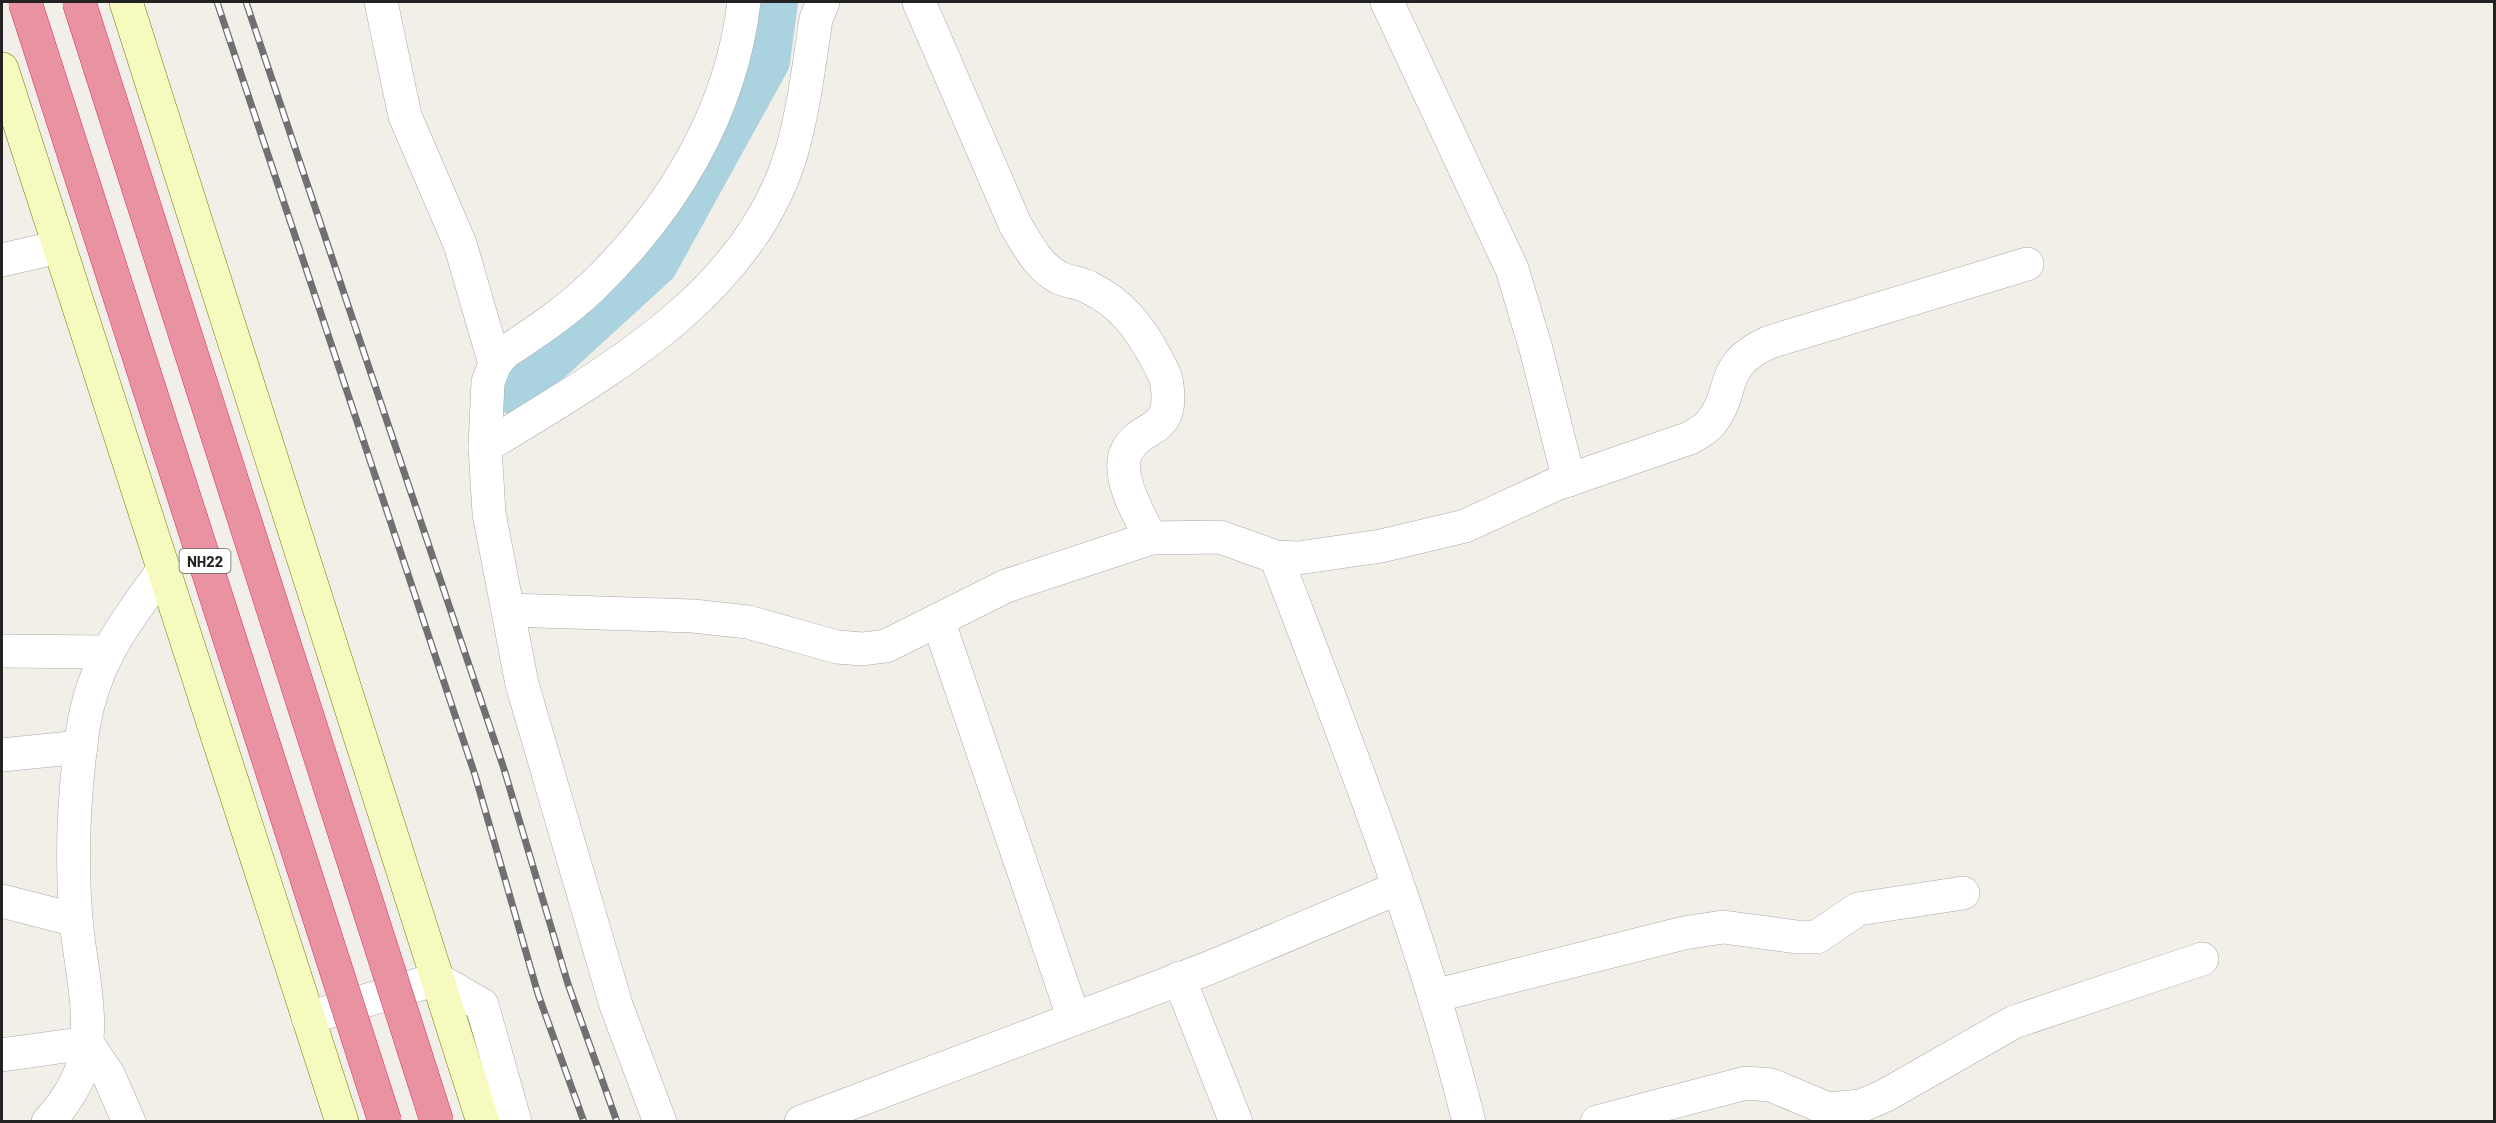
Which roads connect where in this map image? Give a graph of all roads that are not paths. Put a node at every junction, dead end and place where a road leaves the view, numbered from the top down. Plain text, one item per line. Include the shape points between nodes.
1 (25, 2) edge
2 (78, 2) edge
3 (126, 2) edge
4 (381, 2) edge
5 (744, 2) edge
6 (823, 2) edge
7 (919, 2) edge
8 (1387, 2) edge
9 (2, 69) edge
10 (60, 247) junction
11 (2, 260) edge
12 (2027, 264) dead end
13 (491, 373) junction
14 (486, 431) junction
15 (1569, 480) junction
16 (1151, 538) junction
17 (1276, 557) junction
18 (164, 569) junction
19 (508, 610) junction
20 (938, 620) junction
21 (2, 651) edge
22 (106, 652) junction
23 (81, 747) junction
24 (2, 755) edge
25 (1398, 888) junction
26 (1963, 893) dead end
27 (2, 901) edge
28 (76, 920) junction
29 (2202, 959) dead end
30 (1179, 978) junction
31 (437, 979) junction
32 (1434, 996) junction
33 (308, 1018) junction
34 (1074, 1019) junction
35 (87, 1043) junction
36 (2, 1055) edge
37 (48, 1122) edge
38 (129, 1122) edge
39 (342, 1122) edge
40 (386, 1122) edge
41 (437, 1122) edge
42 (483, 1122) edge
43 (515, 1122) edge
44 (660, 1122) edge
45 (801, 1122) edge
46 (1236, 1122) edge
47 (1469, 1122) edge
48 (1597, 1122) edge

1 - 40 highway, NH22, bridge
2 - 41 highway, NH22, bridge
3 - 31 street
4 - 13 street via 405,116 460,244
5 - 13 street via 739,42 726,90 682,176 647,227 591,288
6 - 14 street via 816,19 791,155 750,238 720,275 624,360
7 - 16 street via 1015,224 1033,254 1057,276 1114,301 1133,319 1166,377 1167,408 1161,424 1126,453 1125,474 1134,507
8 - 15 street via 1512,269
9 - 10 street
10 - 11 street
10 - 18 street
12 - 15 street via 1750,351 1736,366 1719,410 1708,426 1690,438
13 - 14 street
14 - 19 street via 489,513
15 - 17 street via 1465,526 1423,538 1339,553
16 - 17 street via 1220,537
16 - 20 street via 1006,586
17 - 25 street
18 - 22 street
18 - 33 street
19 - 20 street via 693,616 748,622 810,641 862,649 886,646
19 - 44 street via 522,684 616,1005
20 - 34 street
21 - 22 street
22 - 23 street via 83,727
23 - 24 street
23 - 28 street via 75,834
25 - 30 street
25 - 32 street
26 - 32 street via 1858,909 1817,937 1723,927 1684,933
27 - 28 street
28 - 35 street via 89,1026
29 - 48 street via 2014,1022 1861,1106 1828,1108 1771,1084 1746,1083
30 - 34 street
30 - 46 street
31 - 33 street
31 - 42 street
31 - 43 street via 482,1005
32 - 47 street
33 - 39 street
34 - 45 street
35 - 36 street
35 - 37 street via 75,1083
35 - 38 street via 109,1076

